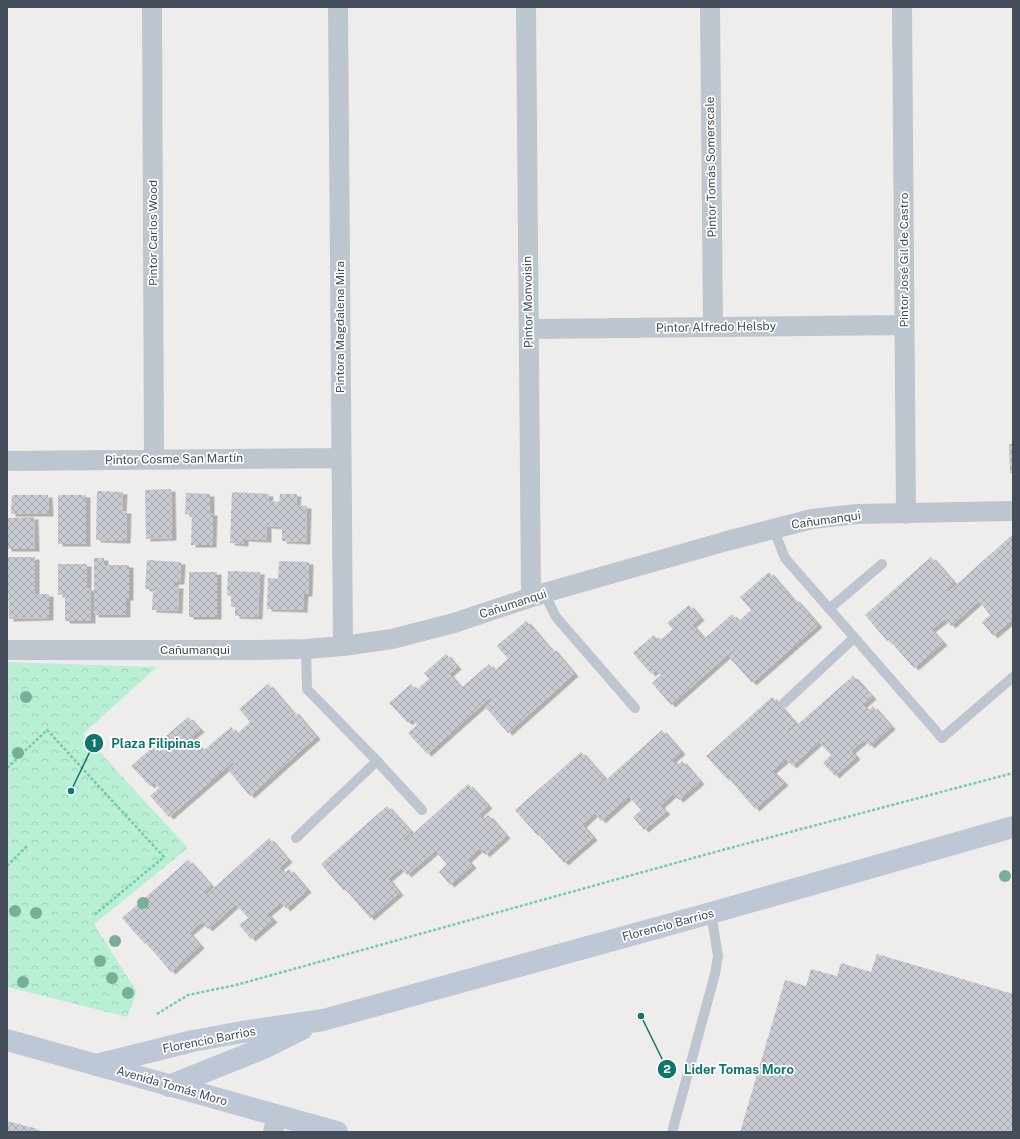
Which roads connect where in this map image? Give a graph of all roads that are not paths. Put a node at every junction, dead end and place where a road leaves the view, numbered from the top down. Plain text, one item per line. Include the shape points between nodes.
1 (152, 7) edge
2 (338, 7) edge
3 (526, 7) edge
4 (710, 7) edge
5 (902, 7) edge
6 (904, 325) junction
7 (713, 327) junction
8 (529, 329) junction
9 (342, 458) junction
10 (154, 460) junction
11 (7, 461) edge
12 (1013, 511) edge
13 (906, 514) junction
14 (773, 528) junction
15 (882, 564) dead end
16 (538, 595) junction
17 (829, 609) junction
18 (854, 638) junction
19 (343, 646) junction
20 (306, 649) junction
21 (7, 650) edge
22 (1013, 677) edge
23 (784, 703) dead end
24 (635, 708) dead end
25 (377, 761) junction
26 (422, 810) dead end
27 (1013, 827) edge
28 (296, 838) dead end
29 (711, 913) junction
30 (322, 1020) junction
31 (7, 1040) edge
32 (96, 1065) junction
33 (169, 1086) junction
34 (275, 1124) edge
35 (337, 1132) edge
36 (672, 1132) edge

1 - 10 street, Pintor Carlos Wood
2 - 9 street, Pintora Magdalena Mira
3 - 8 street, Pintor Monvoisin
4 - 7 street, Pintor Tomás Somerscale
5 - 6 street, Pintor José Gil de Castro
6 - 7 street, Pintor Alfredo Helsby
6 - 13 street, Pintor José Gil de Castro
7 - 8 street, Pintor Alfredo Helsby
8 - 16 street, Pintor Monvoisin
9 - 10 street, Pintor Cosme San Martín
9 - 19 street, Pintora Magdalena Mira
10 - 11 street, Pintor Cosme San Martín
12 - 13 street, Cañumanqui
13 - 14 street, Cañumanqui via 857,514 819,518
14 - 16 street, Cañumanqui
14 - 17 lane via 785,558
15 - 17 lane
16 - 19 street, Cañumanqui via 447,625 392,639
16 - 24 lane
17 - 18 lane
18 - 22 lane via 942,738
18 - 23 lane
19 - 20 street, Cañumanqui
20 - 21 street, Cañumanqui
20 - 25 lane via 307,689
25 - 26 lane
25 - 28 lane
27 - 29 main road, Florencio Barrios
29 - 30 main road, Florencio Barrios
29 - 36 lane via 718,956 716,974
30 - 32 main road, Florencio Barrios via 207,1039
30 - 33 main road, Florencio Barrios via 266,1047
31 - 32 main road, Avenida Tomás Moro
32 - 33 main road, Avenida Tomás Moro
33 - 34 main road, Avenida Tomás Moro
34 - 35 main road, Avenida Tomás Moro

